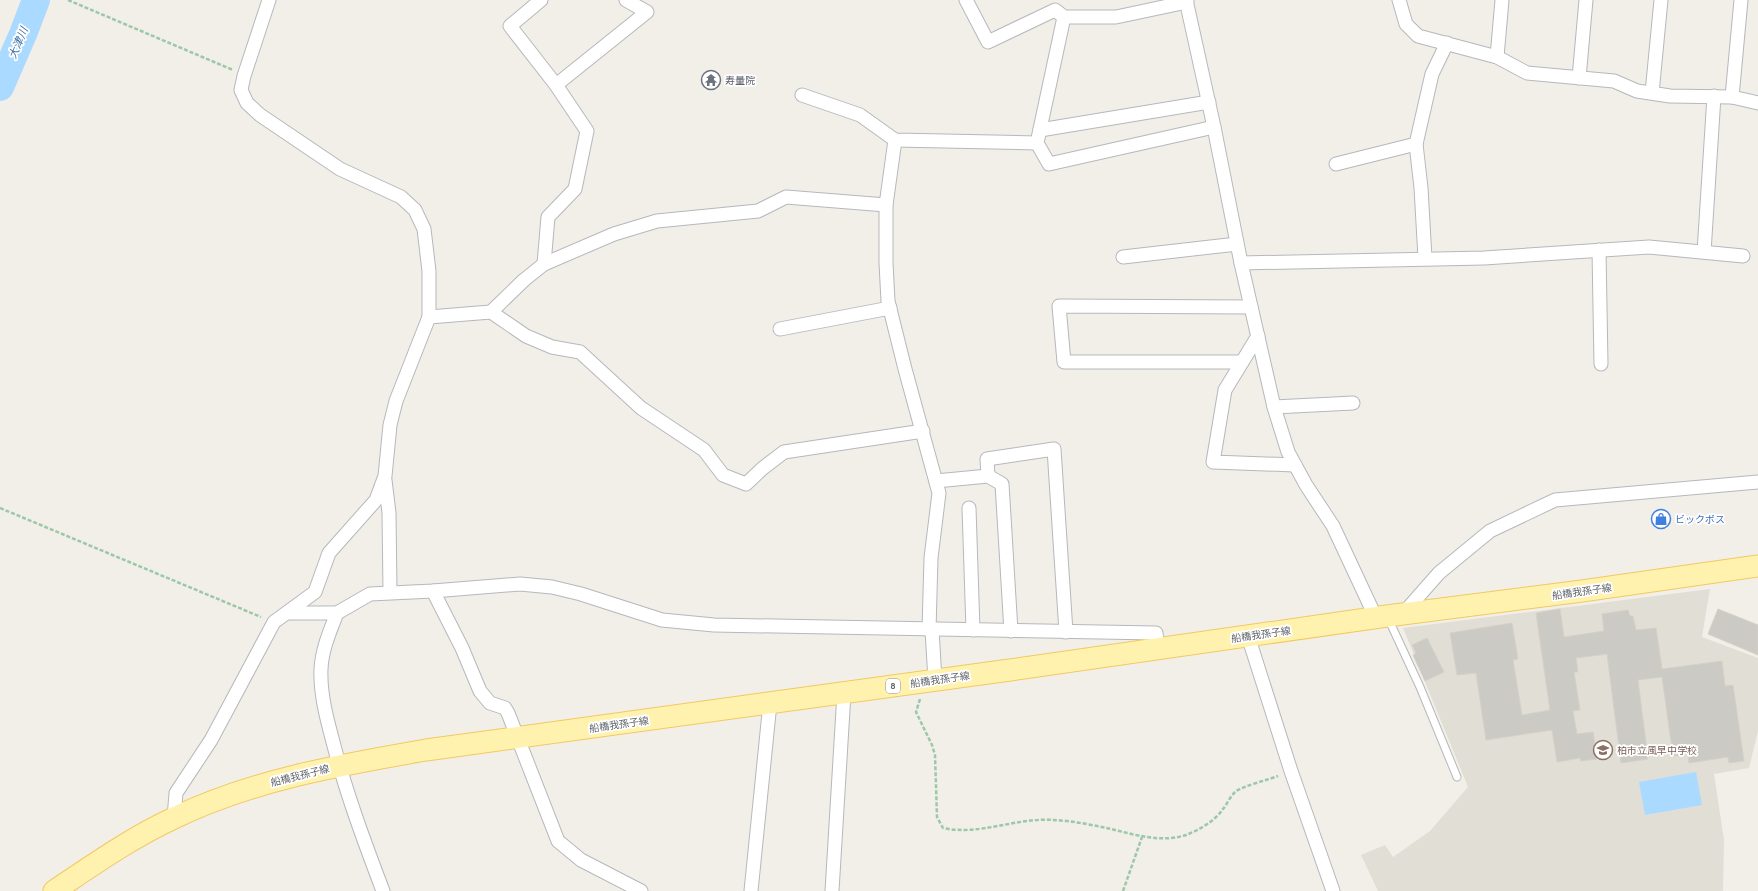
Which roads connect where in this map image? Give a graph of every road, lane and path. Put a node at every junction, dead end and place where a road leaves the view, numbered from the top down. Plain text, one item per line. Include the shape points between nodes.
1 (68, 0) edge
2 (269, 0) edge
3 (541, 0) edge
4 (626, 0) edge
5 (966, 0) edge
6 (1399, 0) edge
7 (1502, 0) edge
8 (1586, 0) edge
9 (1661, 0) edge
10 (1741, 0) edge
11 (1187, 1) edge
12 (1064, 17) junction
13 (1447, 43) junction
14 (1497, 57) junction
15 (244, 76) junction
16 (1579, 78) junction
17 (556, 85) junction
18 (1652, 93) junction
19 (802, 95) dead end
20 (1714, 96) junction
21 (1732, 97) junction
22 (1209, 102) junction
23 (1758, 103) edge
24 (1214, 127) junction
25 (1039, 136) junction
26 (895, 140) junction
27 (1416, 144) junction
28 (1336, 164) dead end
29 (886, 205) junction
30 (1237, 244) junction
31 (1599, 250) junction
32 (1704, 252) junction
33 (1743, 256) dead end
34 (1123, 257) dead end
35 (1425, 258) junction
36 (1241, 263) junction
37 (544, 264) junction
38 (890, 308) junction
39 (1251, 308) junction
40 (491, 312) junction
41 (429, 317) junction
42 (780, 329) dead end
43 (1258, 336) junction
44 (1242, 362) junction
45 (1601, 364) dead end
46 (1353, 403) dead end
47 (1274, 406) junction
48 (922, 432) junction
49 (1296, 465) junction
50 (385, 476) junction
51 (988, 476) junction
52 (936, 481) junction
53 (1758, 482) edge
54 (0, 508) edge
55 (969, 508) dead end
56 (1758, 566) edge
57 (433, 591) junction
58 (390, 592) junction
59 (289, 612) junction
60 (337, 613) junction
61 (1388, 616) junction
62 (274, 622) junction
63 (931, 630) junction
64 (973, 630) junction
65 (1011, 631) junction
66 (1066, 632) junction
67 (1248, 636) junction
68 (1158, 649) junction
69 (930, 681) junction
70 (844, 693) junction
71 (770, 704) junction
72 (518, 738) junction
73 (338, 765) junction
74 (1291, 771) junction
75 (1456, 777) dead end
76 (174, 818) junction
77 (1142, 837) junction
78 (54, 891) edge
79 (383, 891) edge
80 (641, 891) edge
81 (751, 891) edge
82 (832, 891) edge
83 (1123, 891) edge
84 (1333, 891) edge

1 - 15 path
2 - 15 street
3 - 17 street via 510,26
4 - 17 street via 647,12
5 - 12 street via 988,42 1055,10
6 - 13 street via 1406,24 1418,36
7 - 14 street
8 - 16 street
9 - 18 street
10 - 21 street
11 - 12 street via 1116,16
11 - 22 street
12 - 25 street
13 - 14 street
13 - 27 street via 1432,74
14 - 16 street via 1527,73
15 - 41 street via 242,90 247,103 260,116 340,169 400,197 415,210 424,229 429,271
16 - 18 street via 1614,81 1638,91
17 - 37 street via 587,131 575,189 548,217
18 - 20 street via 1670,96
19 - 26 street via 860,115
20 - 21 street
20 - 32 street
21 - 23 street
22 - 24 street
22 - 25 street
24 - 25 street via 1049,164
24 - 30 street
25 - 26 street
26 - 29 street
27 - 28 street
27 - 35 street
29 - 37 street via 786,197 758,211 657,221 614,234
29 - 38 street via 886,262
30 - 34 street
30 - 36 street
31 - 32 street via 1649,248
31 - 35 street via 1484,258
31 - 45 street
32 - 33 street
35 - 36 street
36 - 39 street
37 - 40 street
38 - 42 street
38 - 48 street
39 - 43 street
39 - 44 street via 1059,306 1064,362
40 - 41 street
40 - 48 street via 526,336 552,347 580,352 641,408 704,450 723,475 746,484 784,452
41 - 50 street via 396,401 390,425
43 - 44 street
43 - 47 street
44 - 49 street via 1225,390 1213,462
46 - 47 street
47 - 49 street via 1288,452
48 - 52 street
49 - 61 street
50 - 58 street via 389,513
50 - 59 street via 376,500 329,553 315,592
51 - 52 street
51 - 65 street via 1002,484
51 - 66 street via 987,459 1054,450
52 - 63 street via 940,493 931,558
53 - 61 street via 1555,500 1490,531
54 - 62 path
55 - 64 street
56 - 61 main road, 船橋我孫子線 / 8
57 - 58 street
57 - 63 street via 520,584 552,587 581,594 662,620 714,625
57 - 72 street via 480,690 490,703 505,708
58 - 60 street via 370,594
59 - 60 street
59 - 62 street
60 - 73 street via 326,642 321,669 322,696
61 - 67 main road, 船橋我孫子線 / 8
61 - 75 lane
62 - 76 street via 211,740 176,793
63 - 64 street
63 - 69 street
64 - 65 street
65 - 66 street
66 - 68 street via 1156,633
67 - 68 main road, 船橋我孫子線 / 8
67 - 74 street
68 - 69 main road, 船橋我孫子線 / 8
69 - 70 main road, 船橋我孫子線 / 8
69 - 77 path via 916,712 935,755 937,817 943,828 976,829 1042,819 1111,829
70 - 71 main road, 船橋我孫子線 / 8
70 - 82 street
71 - 72 main road, 船橋我孫子線 / 8
71 - 81 street
72 - 73 main road, 船橋我孫子線 / 8
72 - 80 street via 558,841 581,860
73 - 76 main road, 船橋我孫子線 / 8 via 245,790
73 - 79 street
74 - 77 path via 1236,791 1222,811 1206,825 1185,835
74 - 84 street
76 - 78 main road, 船橋我孫子線 / 8 via 114,850
77 - 83 path

